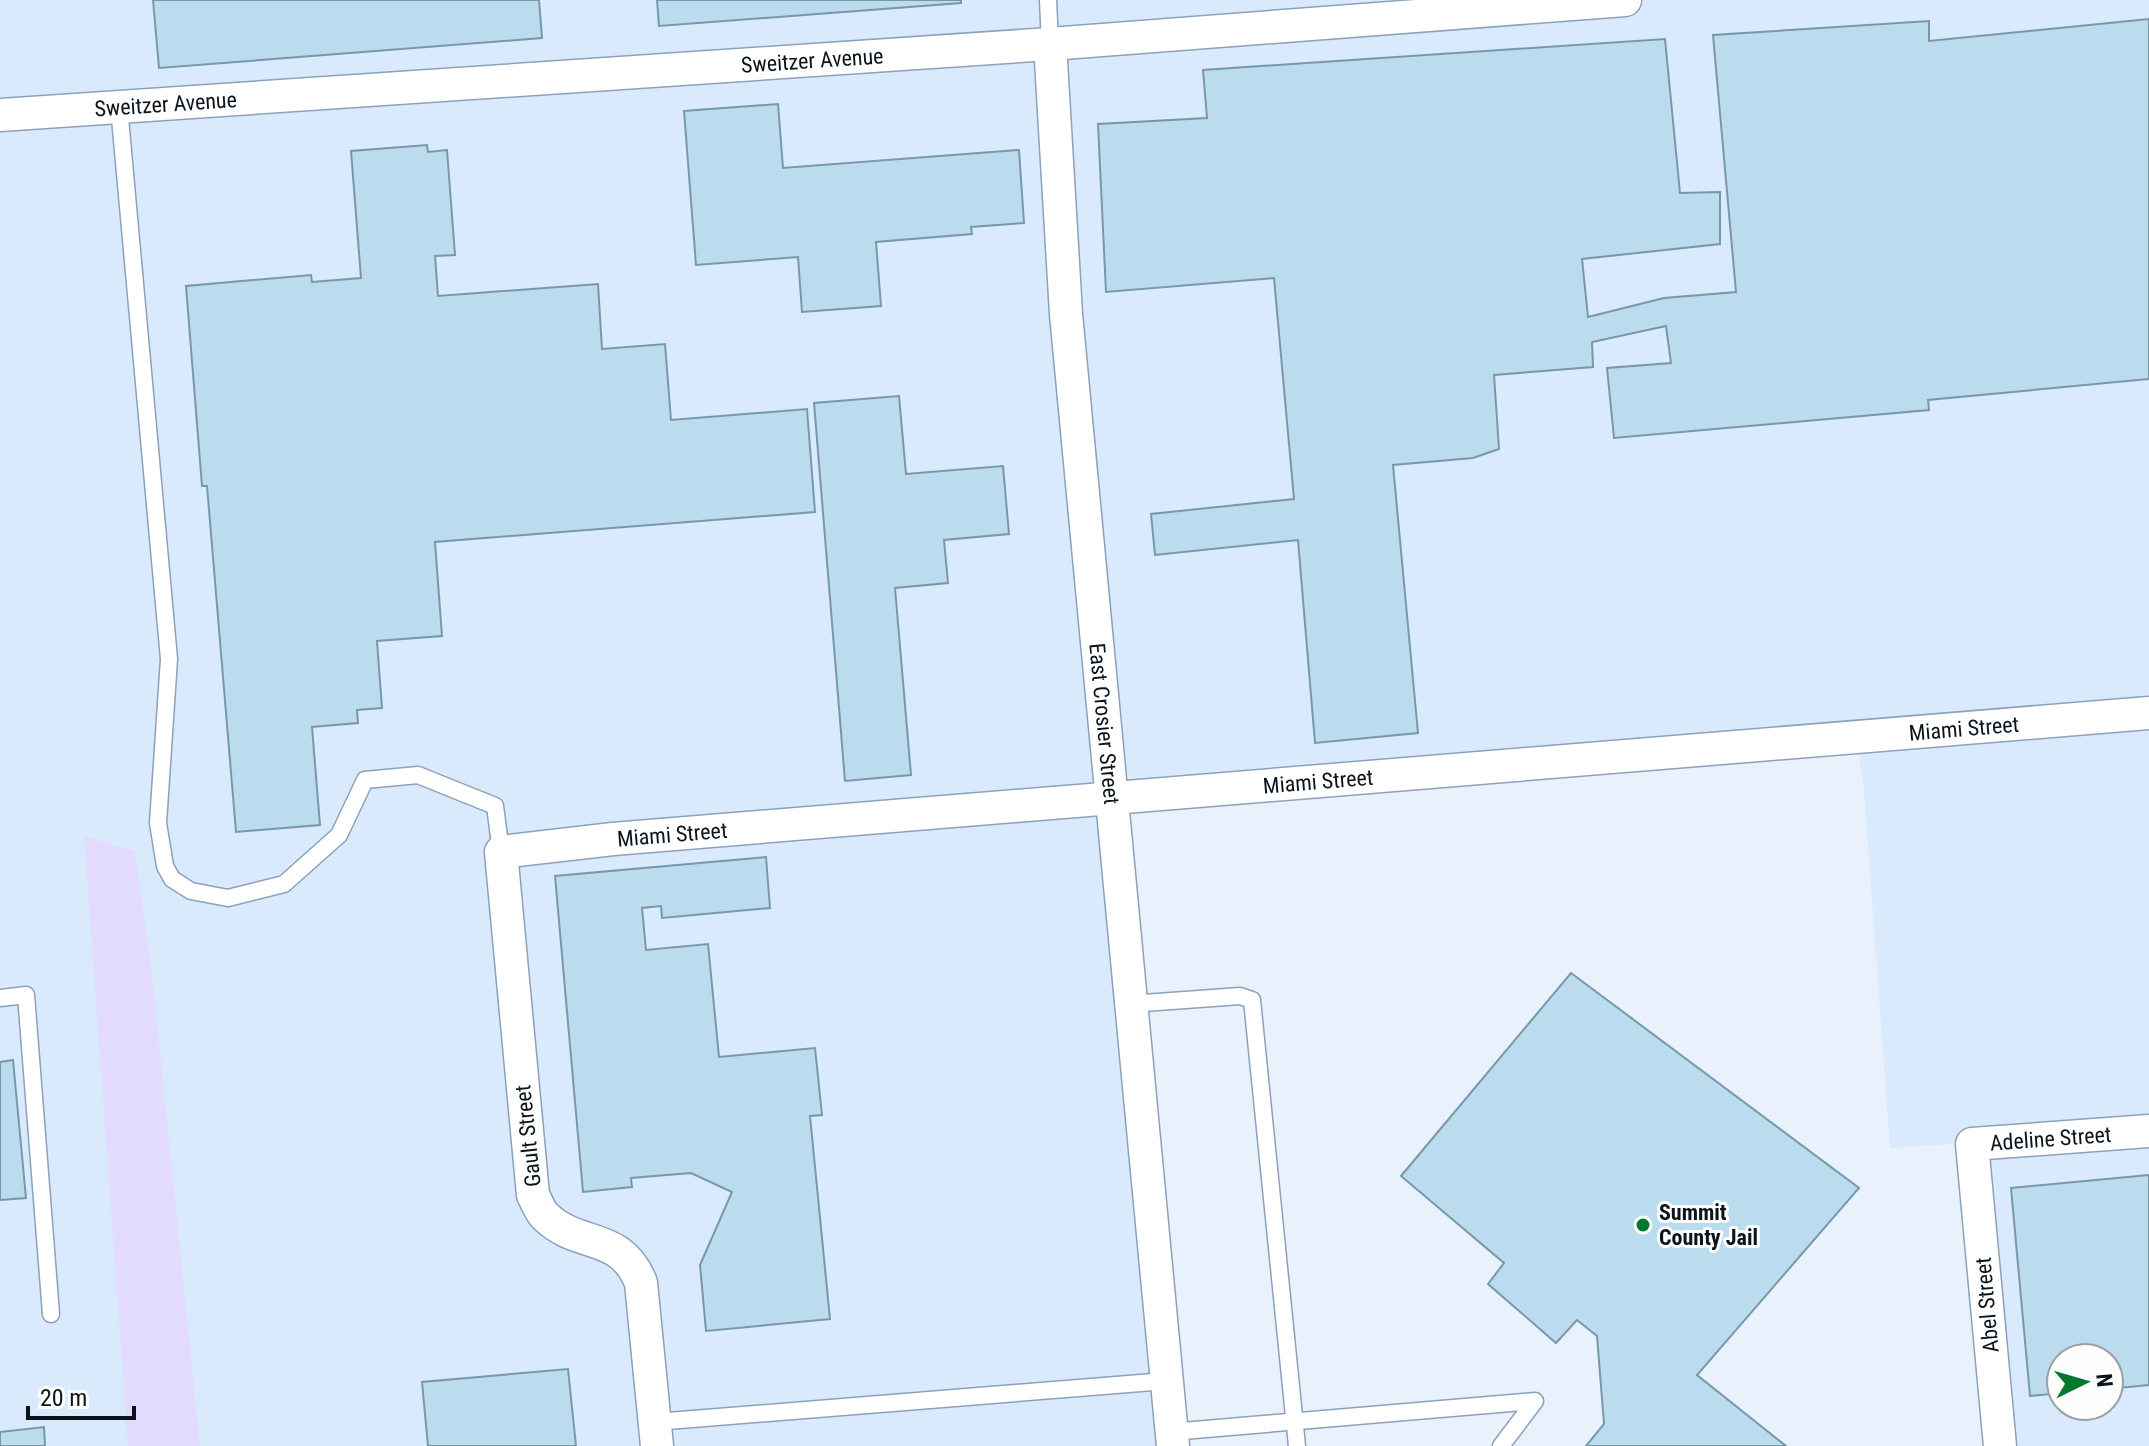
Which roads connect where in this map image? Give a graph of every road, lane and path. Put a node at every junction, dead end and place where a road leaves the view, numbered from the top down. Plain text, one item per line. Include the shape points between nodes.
1 (1048, 0) edge
2 (1625, 0) edge
3 (1050, 44) junction
4 (119, 107) junction
5 (0, 115) edge
6 (2149, 713) edge
7 (1111, 799) junction
8 (501, 858) junction
9 (0, 998) edge
10 (1130, 1004) junction
11 (2149, 1131) edge
12 (1973, 1163) joint
13 (51, 1314) dead end
14 (1166, 1381) junction
15 (1295, 1421) junction
16 (656, 1434) edge
17 (1172, 1439) edge
18 (1297, 1446) edge
19 (1501, 1446) edge
20 (2000, 1446) edge

1 - 3 lane, East Crosier Street
2 - 3 street, Sweitzer Avenue
3 - 4 street, Sweitzer Avenue
3 - 7 street, East Crosier Street via 1066,314
4 - 5 street, Sweitzer Avenue
4 - 8 lane via 169,659 158,823 165,866 172,879 191,891 228,898 284,884 339,835 365,780 418,775 495,806
6 - 7 street, Miami Street
7 - 8 street, Miami Street via 613,839
7 - 10 street, East Crosier Street
8 - 16 street, Gault Street via 533,1195 544,1216 619,1250 635,1268 641,1283
9 - 13 lane via 26,995
10 - 14 street, East Crosier Street
10 - 15 lane via 1240,996 1252,1000
11 - 12 street, Adeline Street via 1972,1144
12 - 20 street, Abel Street
14 - 16 lane
14 - 17 street, East Crosier Street
15 - 17 lane
15 - 18 lane
15 - 19 lane via 1535,1401

